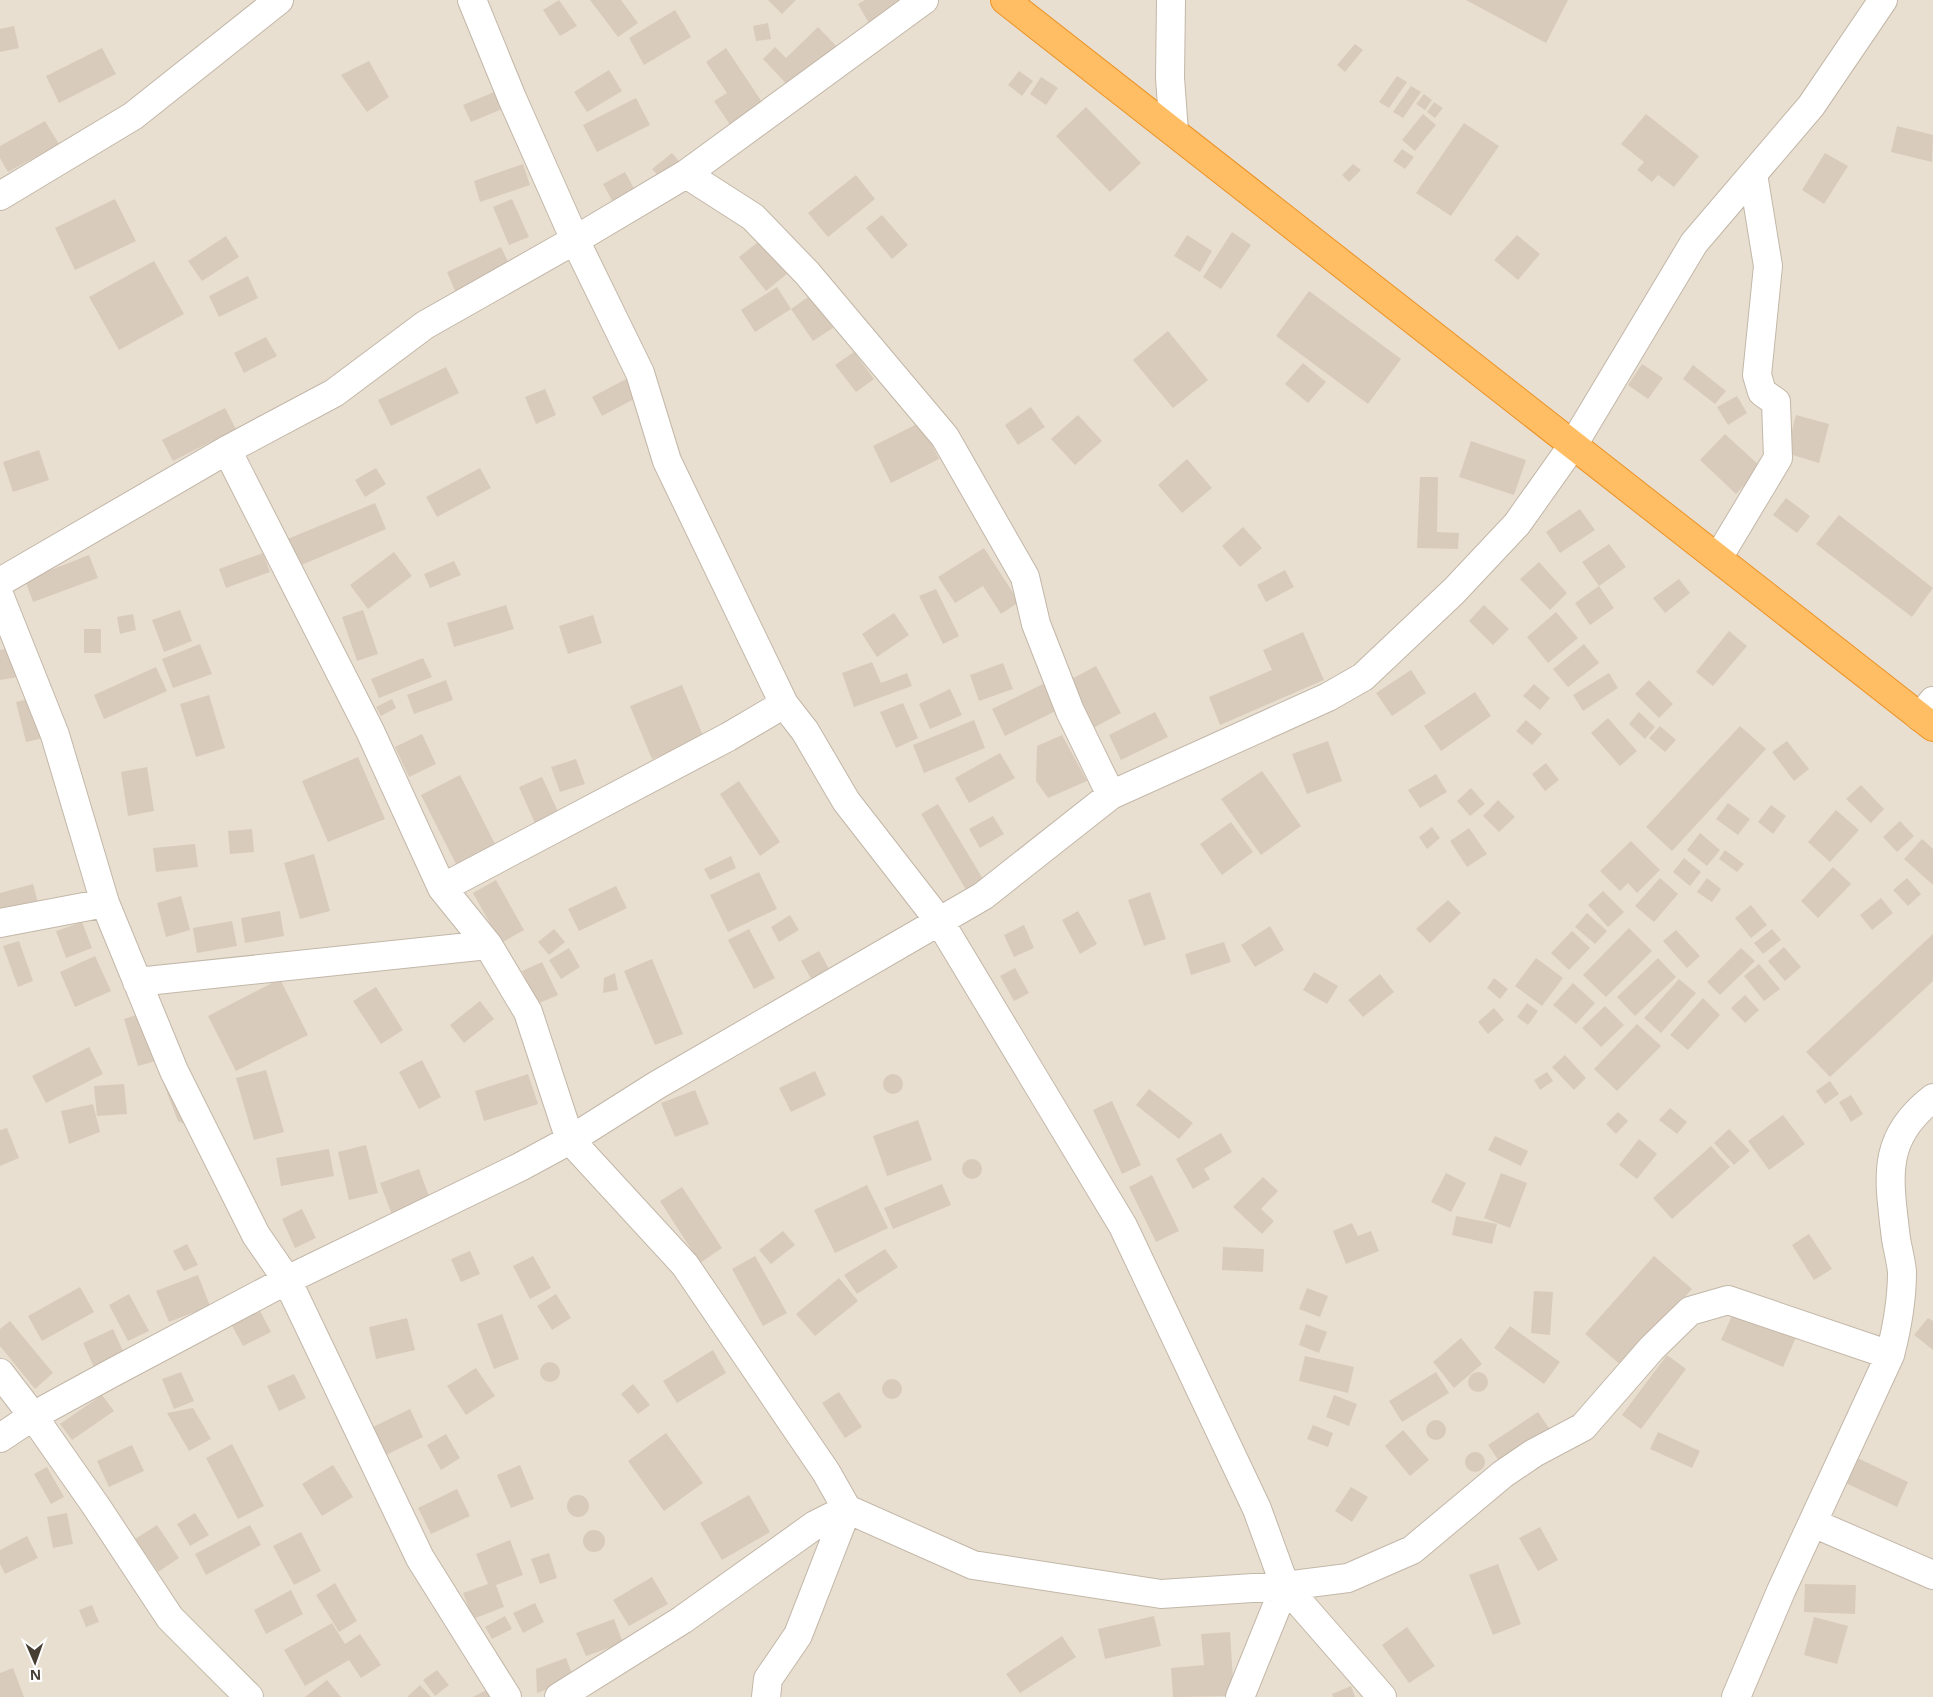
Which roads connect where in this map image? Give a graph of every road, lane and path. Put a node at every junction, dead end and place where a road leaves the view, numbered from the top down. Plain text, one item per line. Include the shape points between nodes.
1 (279, 0) edge
2 (472, 0) edge
3 (924, 0) edge
4 (1005, 0) edge
5 (1171, 0) edge
6 (1882, 0) edge
7 (1174, 132) junction
8 (686, 174) junction
9 (1753, 174) junction
10 (0, 196) edge
11 (575, 240) junction
12 (1573, 445) junction
13 (227, 450) junction
14 (1718, 558) junction
15 (0, 582) edge
16 (0, 596) edge
17 (784, 704) junction
18 (1929, 715) edge
19 (1111, 795) junction
20 (442, 888) junction
21 (105, 903) junction
22 (940, 922) junction
23 (0, 923) edge
24 (488, 945) junction
25 (137, 982) junction
26 (1933, 1098) edge
27 (570, 1140) junction
28 (287, 1280) junction
29 (1890, 1355) junction
30 (0, 1374) edge
31 (33, 1416) junction
32 (0, 1438) edge
33 (848, 1509) junction
34 (1813, 1523) junction
35 (1933, 1575) edge
36 (1284, 1586) junction
37 (248, 1697) edge
38 (507, 1697) edge
39 (558, 1697) edge
40 (766, 1697) edge
41 (1240, 1697) edge
42 (1382, 1697) edge
43 (1736, 1697) edge

1 - 10 street via 133,116
2 - 11 street
3 - 8 street
4 - 7 highway
5 - 7 street via 1170,78
6 - 9 street via 1811,106
7 - 12 highway
8 - 11 street
8 - 19 street via 753,218 800,266 945,437 1025,577 1036,624 1070,711
9 - 12 street via 1694,243
9 - 14 street via 1768,266 1757,375 1762,392 1776,402 1778,458
11 - 13 street via 425,325 334,393
11 - 17 street via 640,373 667,461
12 - 14 highway
12 - 19 street via 1518,524 1454,592 1363,678 1328,698
13 - 15 street
13 - 20 street via 370,732
14 - 18 highway
16 - 21 street via 55,736
17 - 20 street via 728,737
17 - 22 street via 805,731 846,801
19 - 22 street via 984,896
20 - 24 street
21 - 23 street
21 - 25 street
22 - 27 street via 657,1085
22 - 36 street via 1123,1226 1257,1509
24 - 25 street
24 - 27 street via 528,1012
25 - 28 street via 174,1071 256,1234
26 - 29 street via 1903,1127 1894,1146 1890,1167 1902,1271 1899,1319
27 - 28 street
27 - 33 street via 685,1265
28 - 31 street
28 - 38 street via 420,1558
29 - 34 street
29 - 36 street via 1728,1300 1690,1311 1652,1348 1583,1428 1534,1453 1503,1474 1412,1550 1348,1578
30 - 31 street
31 - 32 street
31 - 37 street via 170,1618
33 - 36 street via 973,1566 1161,1594
33 - 39 street via 816,1525 682,1620
33 - 40 street via 798,1634 768,1679
34 - 35 street
34 - 43 street
36 - 41 street
36 - 42 street

